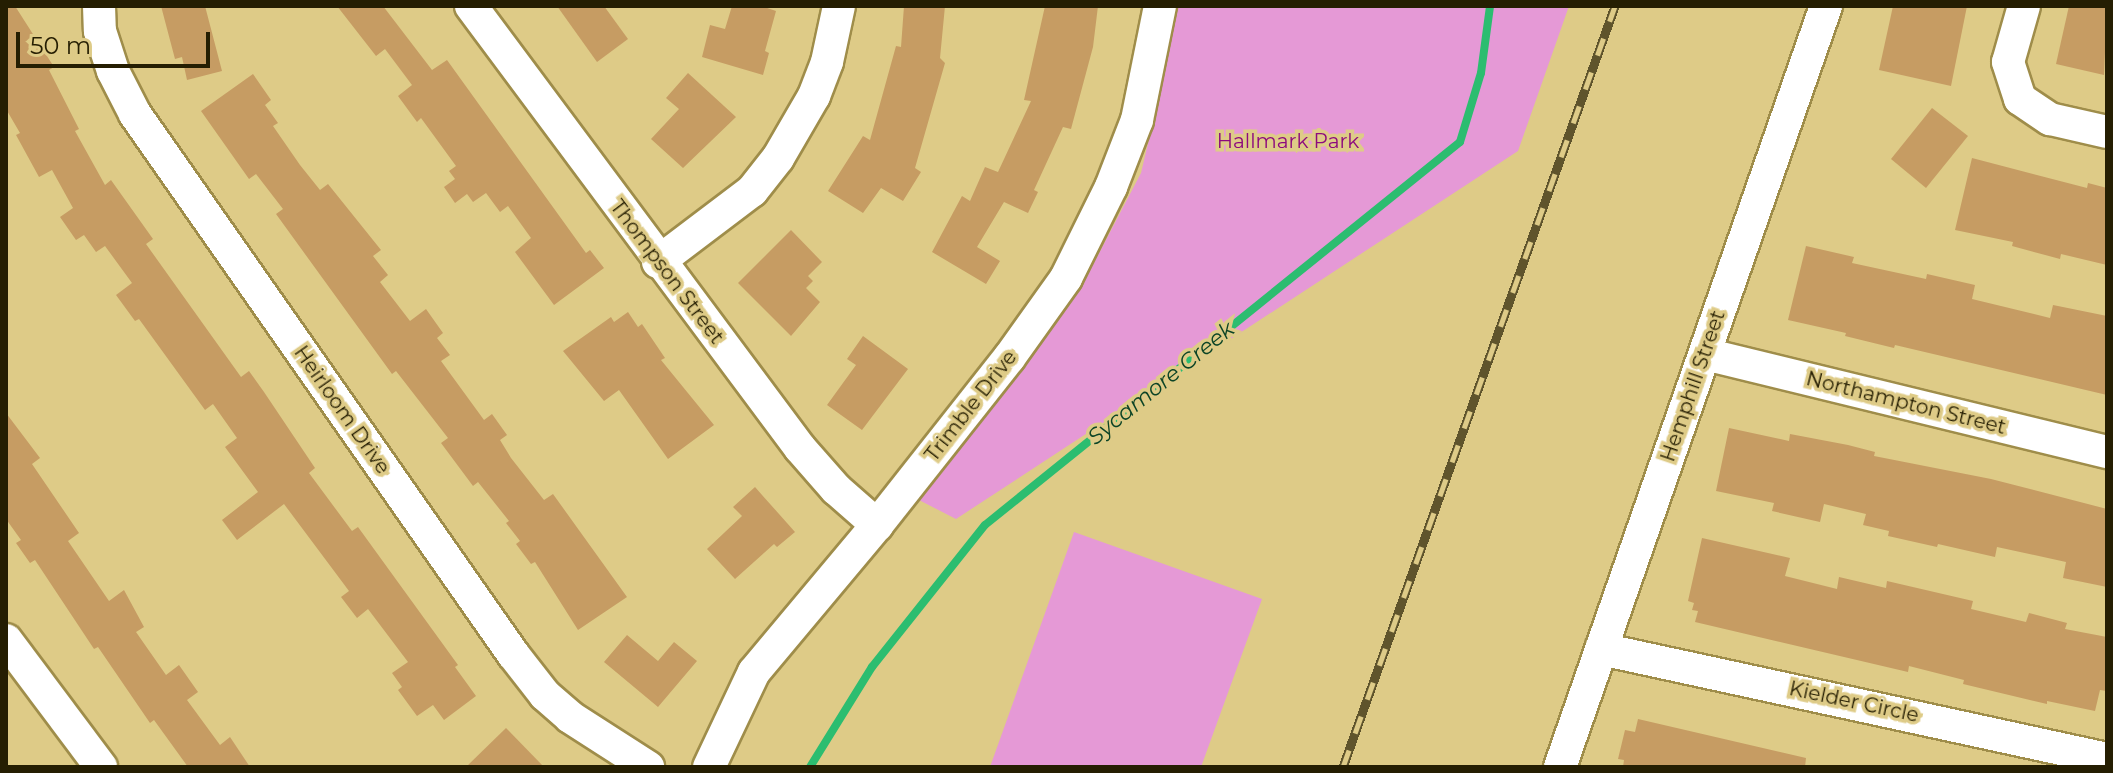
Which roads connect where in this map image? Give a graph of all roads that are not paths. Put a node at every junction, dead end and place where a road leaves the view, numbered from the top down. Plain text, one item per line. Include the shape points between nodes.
1 (99, 6) edge
2 (471, 6) edge
3 (839, 6) edge
4 (1160, 6) edge
5 (1826, 6) edge
6 (2024, 6) edge
7 (2107, 132) edge
8 (658, 262) junction
9 (1705, 354) junction
10 (2107, 452) edge
11 (877, 525) junction
12 (6, 640) edge
13 (1601, 649) junction
14 (2107, 759) edge
15 (98, 766) edge
16 (648, 767) edge
17 (709, 767) edge
18 (1560, 767) edge

1 - 16 street, Heirloom Drive via 100,31 113,71 135,114 513,654 570,717
2 - 8 street, Thompson Street
3 - 8 street via 814,96 778,158 752,191
4 - 11 street, Trimble Drive via 1137,120 1066,278
5 - 9 street, Hemphill Street
6 - 7 street via 2008,62 2020,99 2050,119
8 - 11 street, Thompson Street via 800,448
9 - 10 street, Northampton Street
9 - 13 street, Hemphill Street
11 - 17 street, Trimble Drive via 754,672
12 - 15 street
13 - 14 street, Kielder Circle
13 - 18 street, Hemphill Street

